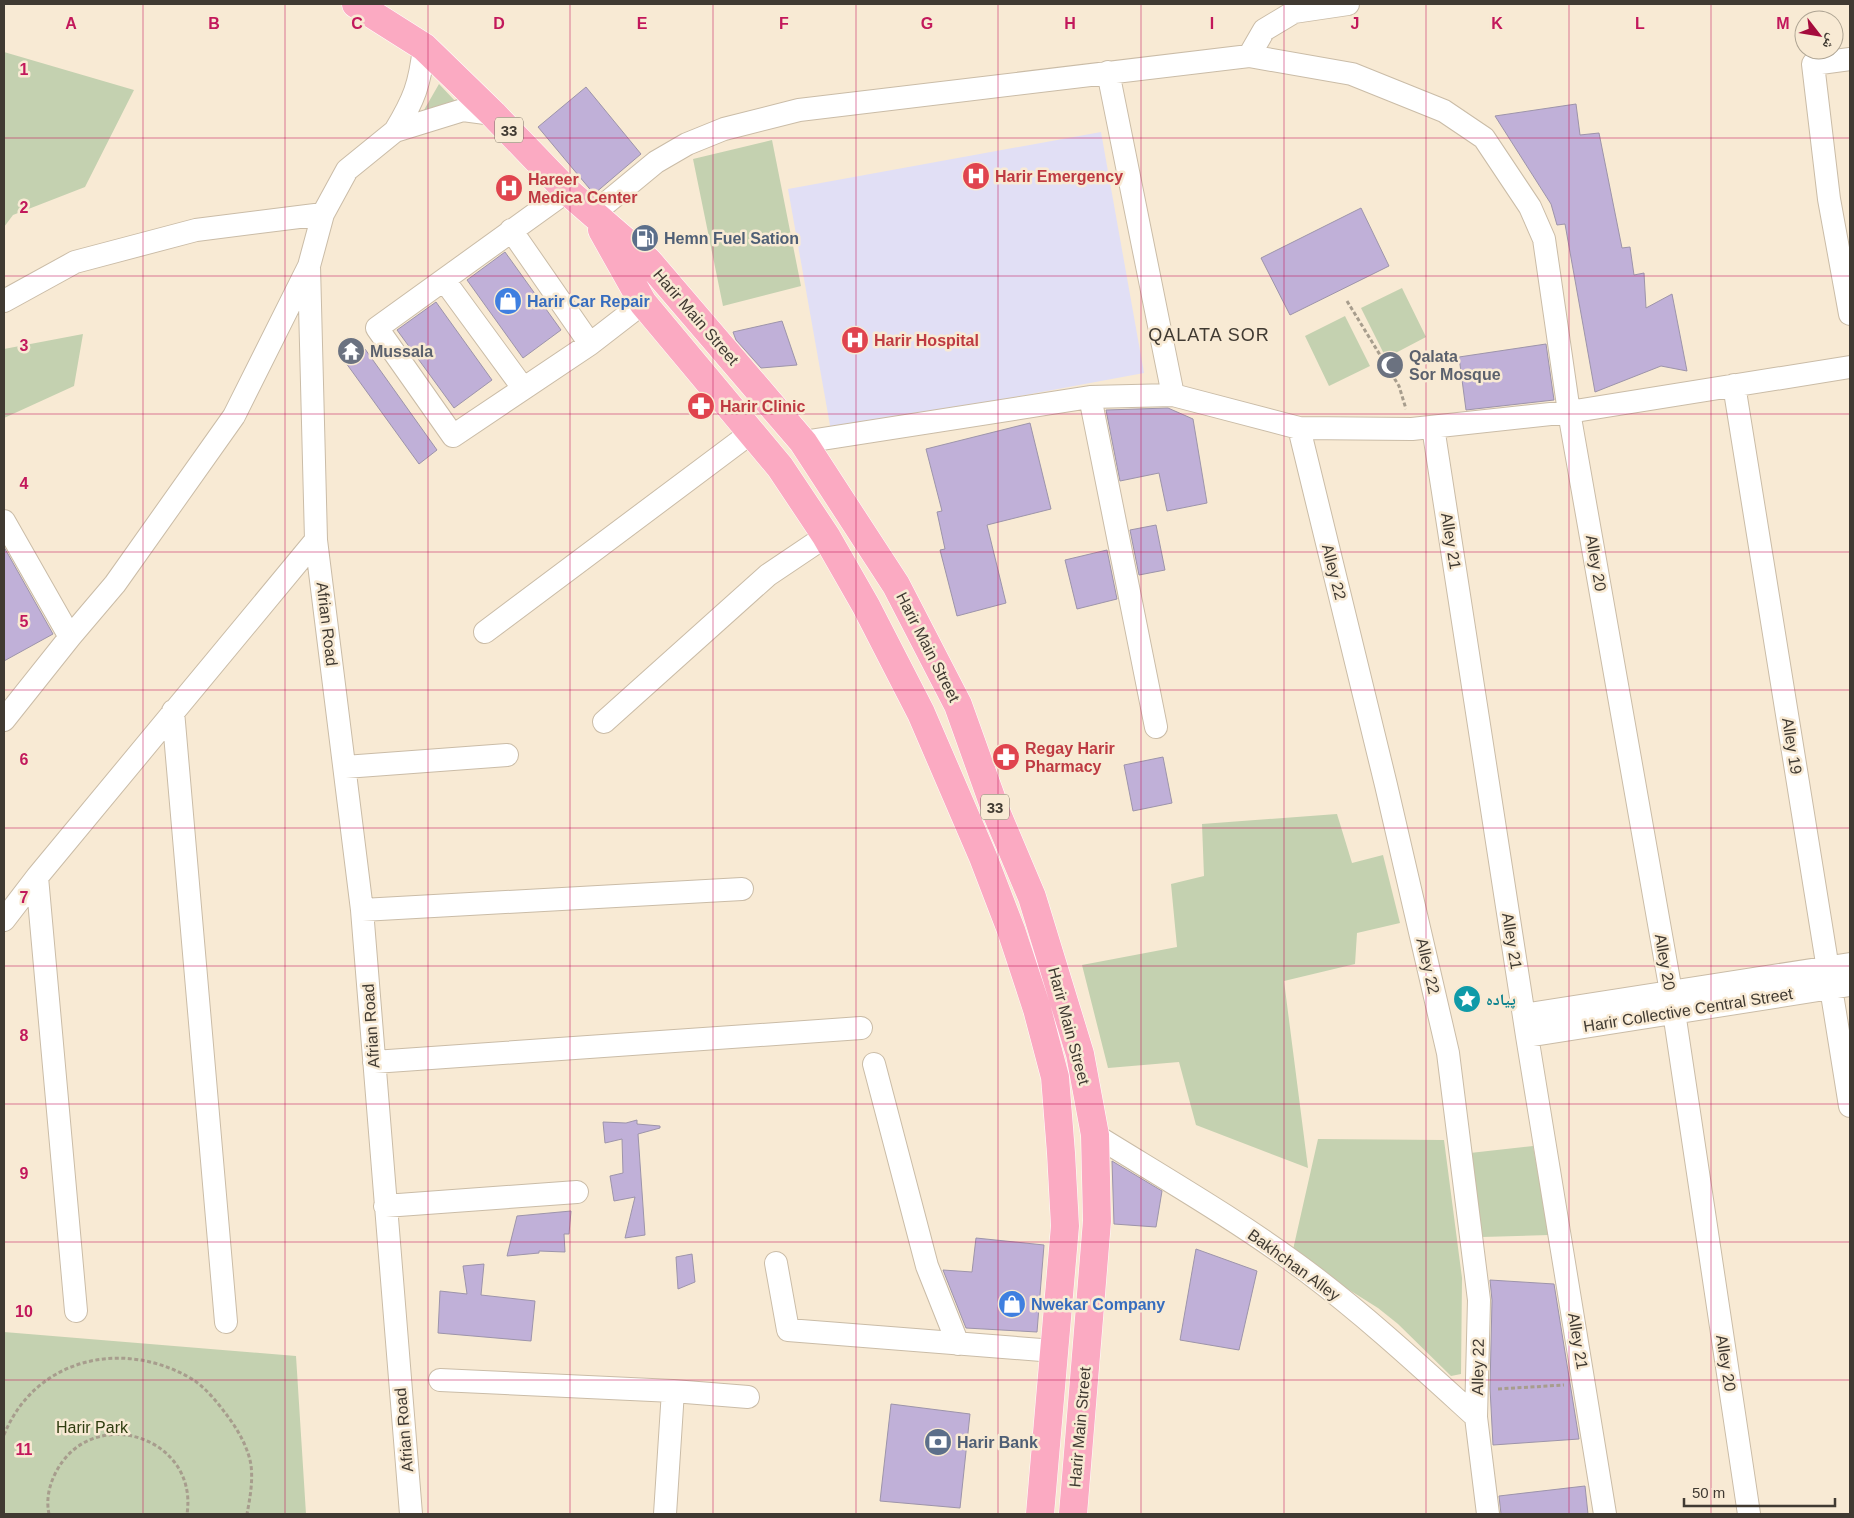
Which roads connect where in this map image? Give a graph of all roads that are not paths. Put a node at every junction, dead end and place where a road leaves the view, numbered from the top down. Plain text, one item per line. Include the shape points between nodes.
1 (356, 4) edge
2 (1348, 4) edge
3 (1293, 8) edge
4 (424, 47) junction
5 (1249, 56) junction
6 (1850, 59) edge
7 (1108, 72) junction
8 (493, 114) junction
9 (395, 131) junction
10 (567, 190) junction
11 (323, 214) junction
12 (593, 214) junction
13 (511, 230) junction
14 (310, 266) junction
15 (444, 280) junction
16 (4, 301) edge
17 (643, 303) junction
18 (1850, 314) edge
19 (590, 344) junction
20 (1850, 367) edge
21 (1734, 386) junction
22 (523, 388) junction
23 (1172, 395) junction
24 (1090, 397) junction
25 (1569, 412) junction
26 (1299, 428) junction
27 (1422, 428) junction
28 (752, 432) junction
29 (803, 442) junction
30 (4, 521) edge
31 (826, 536) junction
32 (316, 540) junction
33 (486, 632) dead end
34 (70, 637) junction
35 (174, 711) junction
36 (4, 720) edge
37 (604, 722) dead end
38 (1156, 727) dead end
39 (507, 755) dead end
40 (345, 767) junction
41 (37, 877) junction
42 (742, 889) dead end
43 (362, 910) junction
44 (4, 920) edge
45 (1850, 964) edge
46 (1836, 980) edge
47 (1672, 1002) junction
48 (1525, 1026) junction
49 (861, 1028) dead end
50 (374, 1062) junction
51 (874, 1064) dead end
52 (1850, 1106) edge
53 (1095, 1135) junction
54 (577, 1192) dead end
55 (386, 1206) junction
56 (776, 1264) dead end
57 (76, 1311) dead end
58 (226, 1322) dead end
59 (958, 1344) junction
60 (1054, 1351) junction
61 (440, 1380) dead end
62 (673, 1391) junction
63 (748, 1397) dead end
64 (1476, 1417) junction
65 (411, 1514) edge
66 (665, 1514) edge
67 (1040, 1514) edge
68 (1073, 1514) edge
69 (1488, 1514) edge
70 (1605, 1514) edge
71 (1749, 1514) edge

1 - 4 main road, 33
2 - 3 street
3 - 5 street via 1264,30
4 - 8 main road, 33
4 - 9 street via 421,74 413,100
5 - 7 street, Alley 20
5 - 25 street, Alley 20 via 1352,74 1444,111 1484,138 1530,207 1544,239
6 - 18 street via 1813,64 1829,199
7 - 12 street, Alley 20 via 799,110 724,129 687,144 656,162
7 - 23 street
8 - 9 street via 463,110
8 - 10 main road, 33
9 - 11 street via 347,170
10 - 12 main road, 33
10 - 13 street
11 - 14 street
11 - 16 street via 196,230 75,262
12 - 17 main road, Harir Main Street / 33
12 - 29 main road, Harir Main Street / 33 via 648,261
13 - 15 street
13 - 19 street
14 - 32 street, Afrian Road
14 - 34 street via 234,416 115,584
15 - 22 street
15 - 22 street via 377,328 453,436
17 - 19 street
17 - 28 main road, Harir Main Street / 33
19 - 22 street
20 - 21 street
21 - 25 street
21 - 46 street, Alley 19
23 - 24 street
23 - 26 street
24 - 29 street
24 - 38 street
25 - 27 street
25 - 47 street, Alley 20
26 - 27 street
26 - 64 street, Alley 22 via 1448,1053 1479,1300
27 - 48 street, Alley 21
28 - 31 main road, Harir Main Street / 33
28 - 33 street
29 - 53 main road, Harir Main Street / 33 via 896,585 958,706 997,814 1032,897 1080,1054
30 - 34 street
31 - 37 street via 768,575
31 - 60 main road, Harir Main Street / 33 via 866,606 937,749 983,856 1037,1009 1055,1077 1062,1154 1065,1226
32 - 35 street
32 - 40 street, Afrian Road
34 - 36 street
35 - 41 street
35 - 58 street
39 - 40 street
40 - 43 street, Afrian Road
41 - 44 street
41 - 57 street
42 - 43 street
43 - 50 street, Afrian Road
45 - 46 street, Harir Collective Central Street
46 - 47 street, Harir Collective Central Street
46 - 52 street, Alley 19
47 - 48 street, Harir Collective Central Street
47 - 71 street, Alley 20
48 - 70 street, Alley 21
49 - 50 street
50 - 55 street, Afrian Road
51 - 59 street via 927,1266
53 - 64 street, Bakhchan Alley via 1235,1222 1306,1271 1392,1340
53 - 68 main road, Harir Main Street / 33 via 1097,1220
54 - 55 street
55 - 65 street, Afrian Road
56 - 59 street via 788,1330
59 - 60 street
60 - 67 main road, Harir Main Street / 33
61 - 62 street
62 - 63 street
62 - 66 street
64 - 69 street, Alley 22

